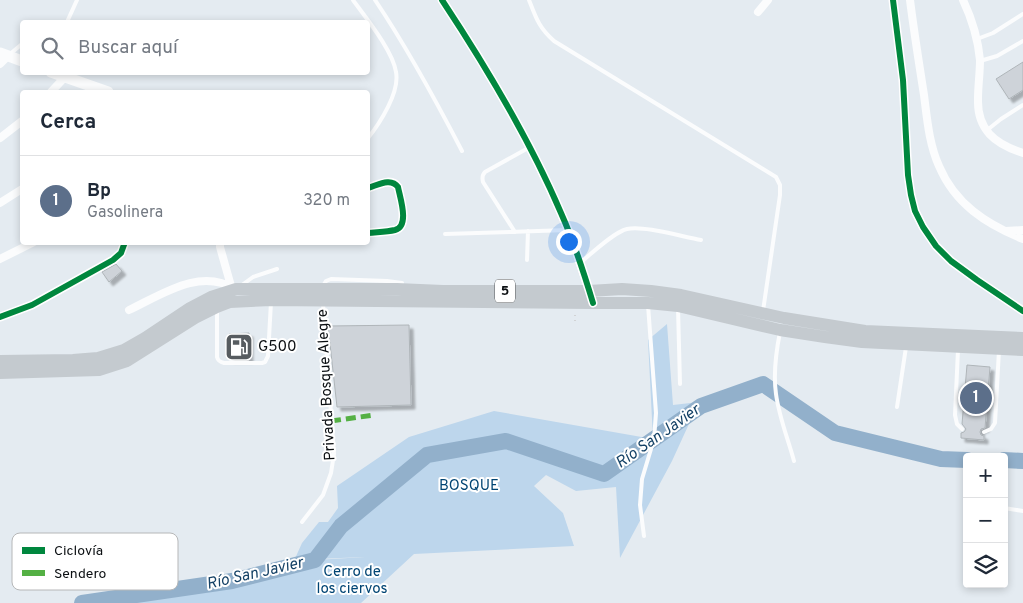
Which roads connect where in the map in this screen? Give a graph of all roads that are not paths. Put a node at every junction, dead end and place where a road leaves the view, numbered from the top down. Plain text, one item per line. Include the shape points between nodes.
1 (77, 0) edge
2 (353, 0) edge
3 (375, 0) edge
4 (442, 0) edge
5 (529, 0) edge
6 (768, 0) edge
7 (893, 0) edge
8 (910, 0) edge
9 (963, 0) edge
10 (758, 12) dead end
11 (1023, 14) edge
12 (68, 20) edge
13 (367, 20) edge
14 (370, 25) edge
15 (977, 39) junction
16 (1023, 41) edge
17 (20, 45) edge
18 (3, 58) edge
19 (20, 61) edge
20 (980, 61) junction
21 (58, 75) edge
22 (64, 78) junction
23 (53, 90) edge
24 (102, 90) edge
25 (1023, 105) edge
26 (20, 123) edge
27 (986, 131) junction
28 (370, 135) edge
29 (0, 138) edge
30 (530, 147) junction
31 (462, 151) dead end
32 (1023, 153) edge
33 (370, 187) edge
34 (20, 190) edge
35 (0, 202) edge
36 (568, 230) junction
37 (1023, 230) edge
38 (528, 231) junction
39 (1004, 231) junction
40 (515, 232) junction
41 (370, 233) edge
42 (445, 234) dead end
43 (1023, 239) edge
44 (701, 240) dead end
45 (28, 245) edge
46 (124, 245) edge
47 (220, 245) edge
48 (0, 259) edge
49 (527, 260) dead end
50 (580, 263) junction
51 (277, 269) dead end
52 (234, 288) junction
53 (622, 289) junction
54 (589, 291) junction
55 (323, 294) junction
56 (271, 300) junction
57 (593, 303) junction
58 (621, 303) junction
59 (648, 303) junction
60 (678, 306) junction
61 (217, 307) junction
62 (129, 310) dead end
63 (1023, 311) edge
64 (763, 314) junction
65 (0, 317) edge
66 (780, 330) junction
67 (1023, 338) edge
68 (959, 341) junction
69 (907, 344) junction
70 (999, 344) junction
71 (1023, 350) edge
72 (0, 361) edge
73 (0, 373) edge
74 (680, 384) dead end
75 (897, 407) dead end
76 (962, 429) dead end
77 (984, 432) dead end
78 (794, 461) dead end
79 (1008, 509) edge
80 (1023, 511) edge
81 (302, 522) dead end
82 (644, 536) dead end

1 - 12 lane
2 - 13 lane
3 - 31 lane via 431,91
4 - 30 street via 484,65
5 - 64 lane via 544,32 554,41 776,177 780,194
6 - 10 street
7 - 63 street via 903,80 908,174 915,211 936,246 951,261
8 - 39 street via 928,125 938,165 960,199 990,224
9 - 15 street
11 - 15 lane
14 - 28 lane via 388,51 396,73 394,95
15 - 20 street
16 - 20 lane via 997,56
17 - 18 lane
18 - 19 street
20 - 27 street via 978,110
21 - 22 street
22 - 23 street
22 - 24 street
25 - 27 lane
26 - 29 street
27 - 32 street via 999,143
30 - 36 street
30 - 40 lane via 482,175 483,182
33 - 41 street via 388,182 396,184 403,218 400,228
34 - 35 street
36 - 38 lane
36 - 50 street
37 - 39 street
38 - 40 lane
38 - 49 lane
39 - 43 street
40 - 42 lane
44 - 50 lane via 639,228 626,229
45 - 48 street
46 - 65 street via 113,260 32,305
47 - 52 street
50 - 54 street
51 - 52 lane
52 - 55 main road, 5
52 - 62 street via 216,282 183,284
52 - 72 main road, 5 via 190,308 124,350 98,358
53 - 54 main road, 5
53 - 58 lane
53 - 64 main road, 5 via 681,295
54 - 55 main road, 5 via 397,289
54 - 57 street
55 - 56 main road, 5
55 - 57 main road, 5
55 - 81 lane, Privada Bosque Alegre via 334,454 323,495
56 - 61 main road, 5 via 230,302
56 - 61 lane via 265,362 224,363 218,360
57 - 58 main road, 5
58 - 59 main road, 5
59 - 60 main road, 5
59 - 82 lane via 656,413 654,439 642,479 640,505
60 - 66 main road, 5
60 - 74 lane
61 - 73 main road, 5 via 127,361 100,370
64 - 68 main road, 5 via 828,326
66 - 69 main road, 5 via 862,342
66 - 78 lane via 776,352 776,392
67 - 70 main road, 5
68 - 69 main road, 5
68 - 70 main road, 5
68 - 76 lane via 955,415
69 - 75 lane
70 - 71 main road, 5
70 - 77 lane via 995,423
79 - 80 lane

